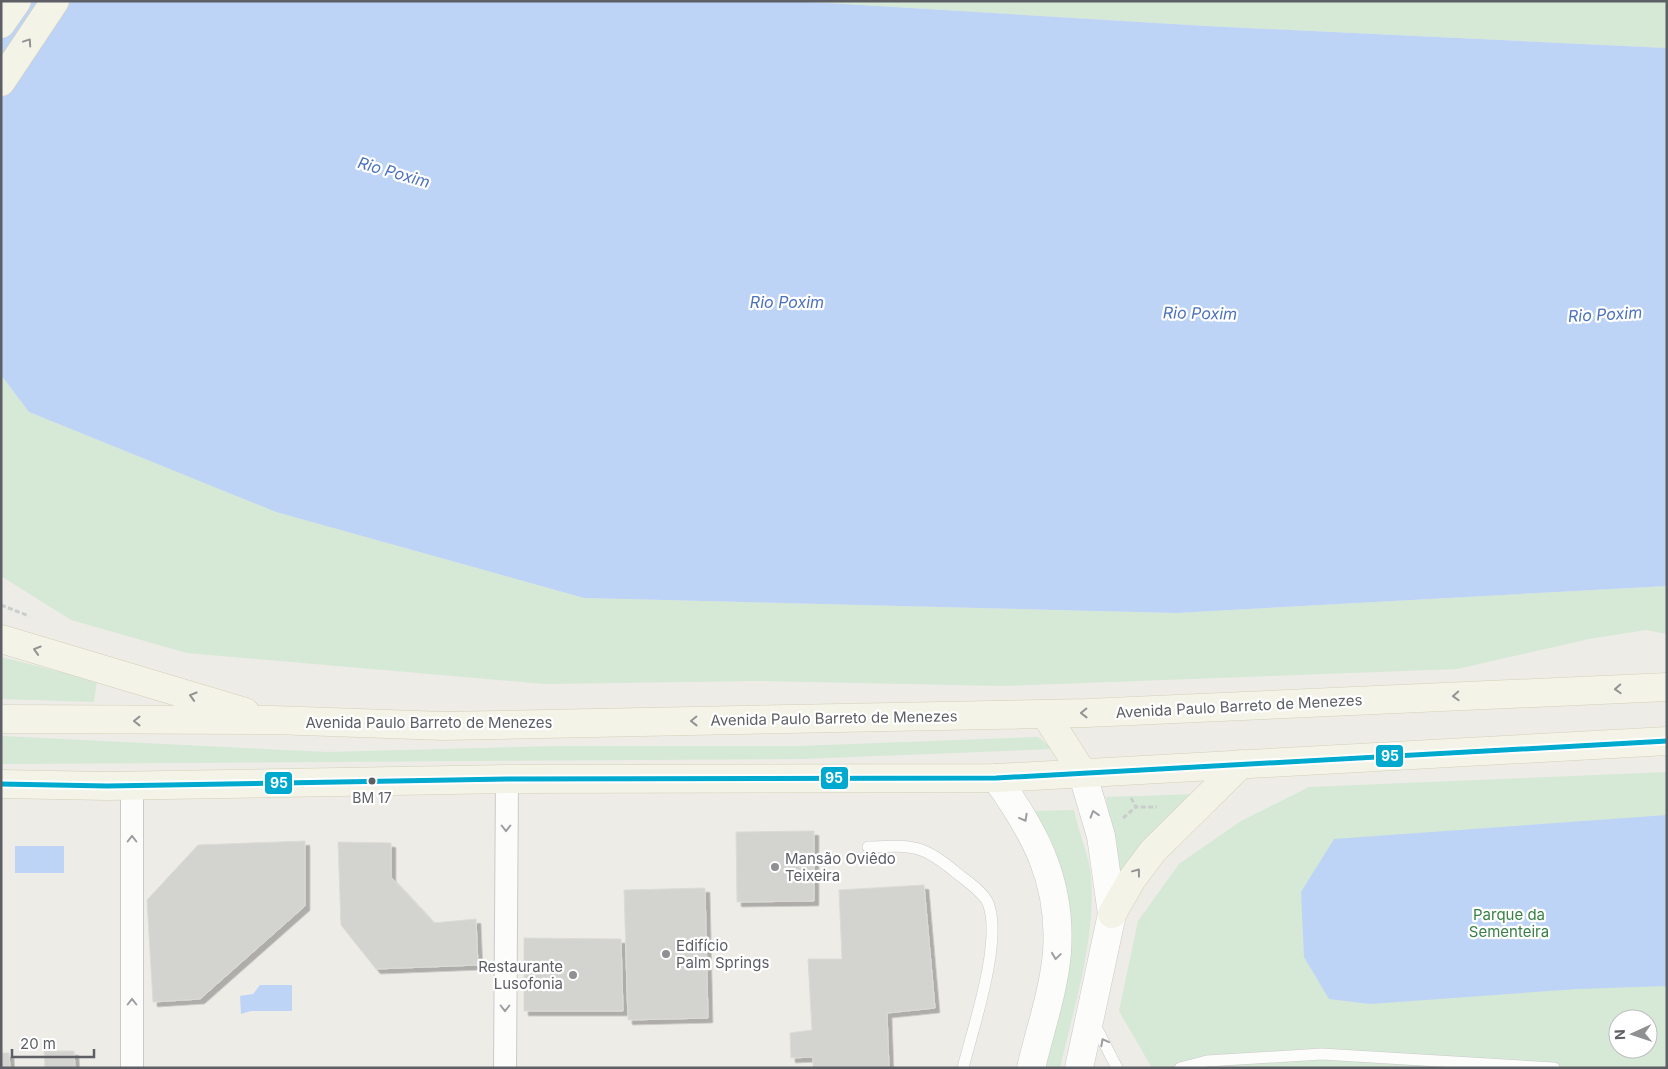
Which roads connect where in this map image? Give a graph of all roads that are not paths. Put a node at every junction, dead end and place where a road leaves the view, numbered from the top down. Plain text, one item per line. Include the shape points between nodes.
1 (17, 1) edge
2 (55, 1) edge
3 (1, 24) edge
4 (1, 82) edge
5 (1, 639) edge
6 (1667, 687) edge
7 (1046, 714) junction
8 (1, 719) edge
9 (273, 720) junction
10 (1667, 741) edge
11 (1241, 764) junction
12 (1082, 772) junction
13 (996, 778) junction
14 (507, 779) junction
15 (1, 784) edge
16 (132, 786) junction
17 (868, 847) dead end
18 (1112, 914) junction
19 (1090, 1016) junction
20 (1207, 1064) edge
21 (132, 1068) edge
22 (505, 1068) edge
23 (964, 1068) edge
24 (1031, 1068) edge
25 (1079, 1068) edge
26 (1117, 1068) edge
27 (1180, 1068) edge
28 (1554, 1068) edge

1 - 3 main road
4 -> 2 main road
9 -> 5 main road
6 -> 7 main road, Avenida Paulo Barreto de Menezes
7 -> 9 main road, Avenida Paulo Barreto de Menezes via 444,726
7 - 12 main road
9 -> 8 main road, Avenida Paulo Barreto de Menezes
10 - 11 main road
11 - 12 main road
18 -> 11 main road via 1153,851
12 - 13 main road
18 -> 12 main road via 1101,836
13 - 14 main road
13 -> 24 main road via 1024,816 1047,868 1056,908 1057,953
14 - 16 main road
14 -> 22 street
15 - 16 main road
21 -> 16 street
17 - 23 lane via 906,846 927,850 988,901 992,917 991,953
18 - 19 main road
19 - 25 main road
26 -> 19 lane
20 - 27 lane
20 - 28 lane via 1322,1054

